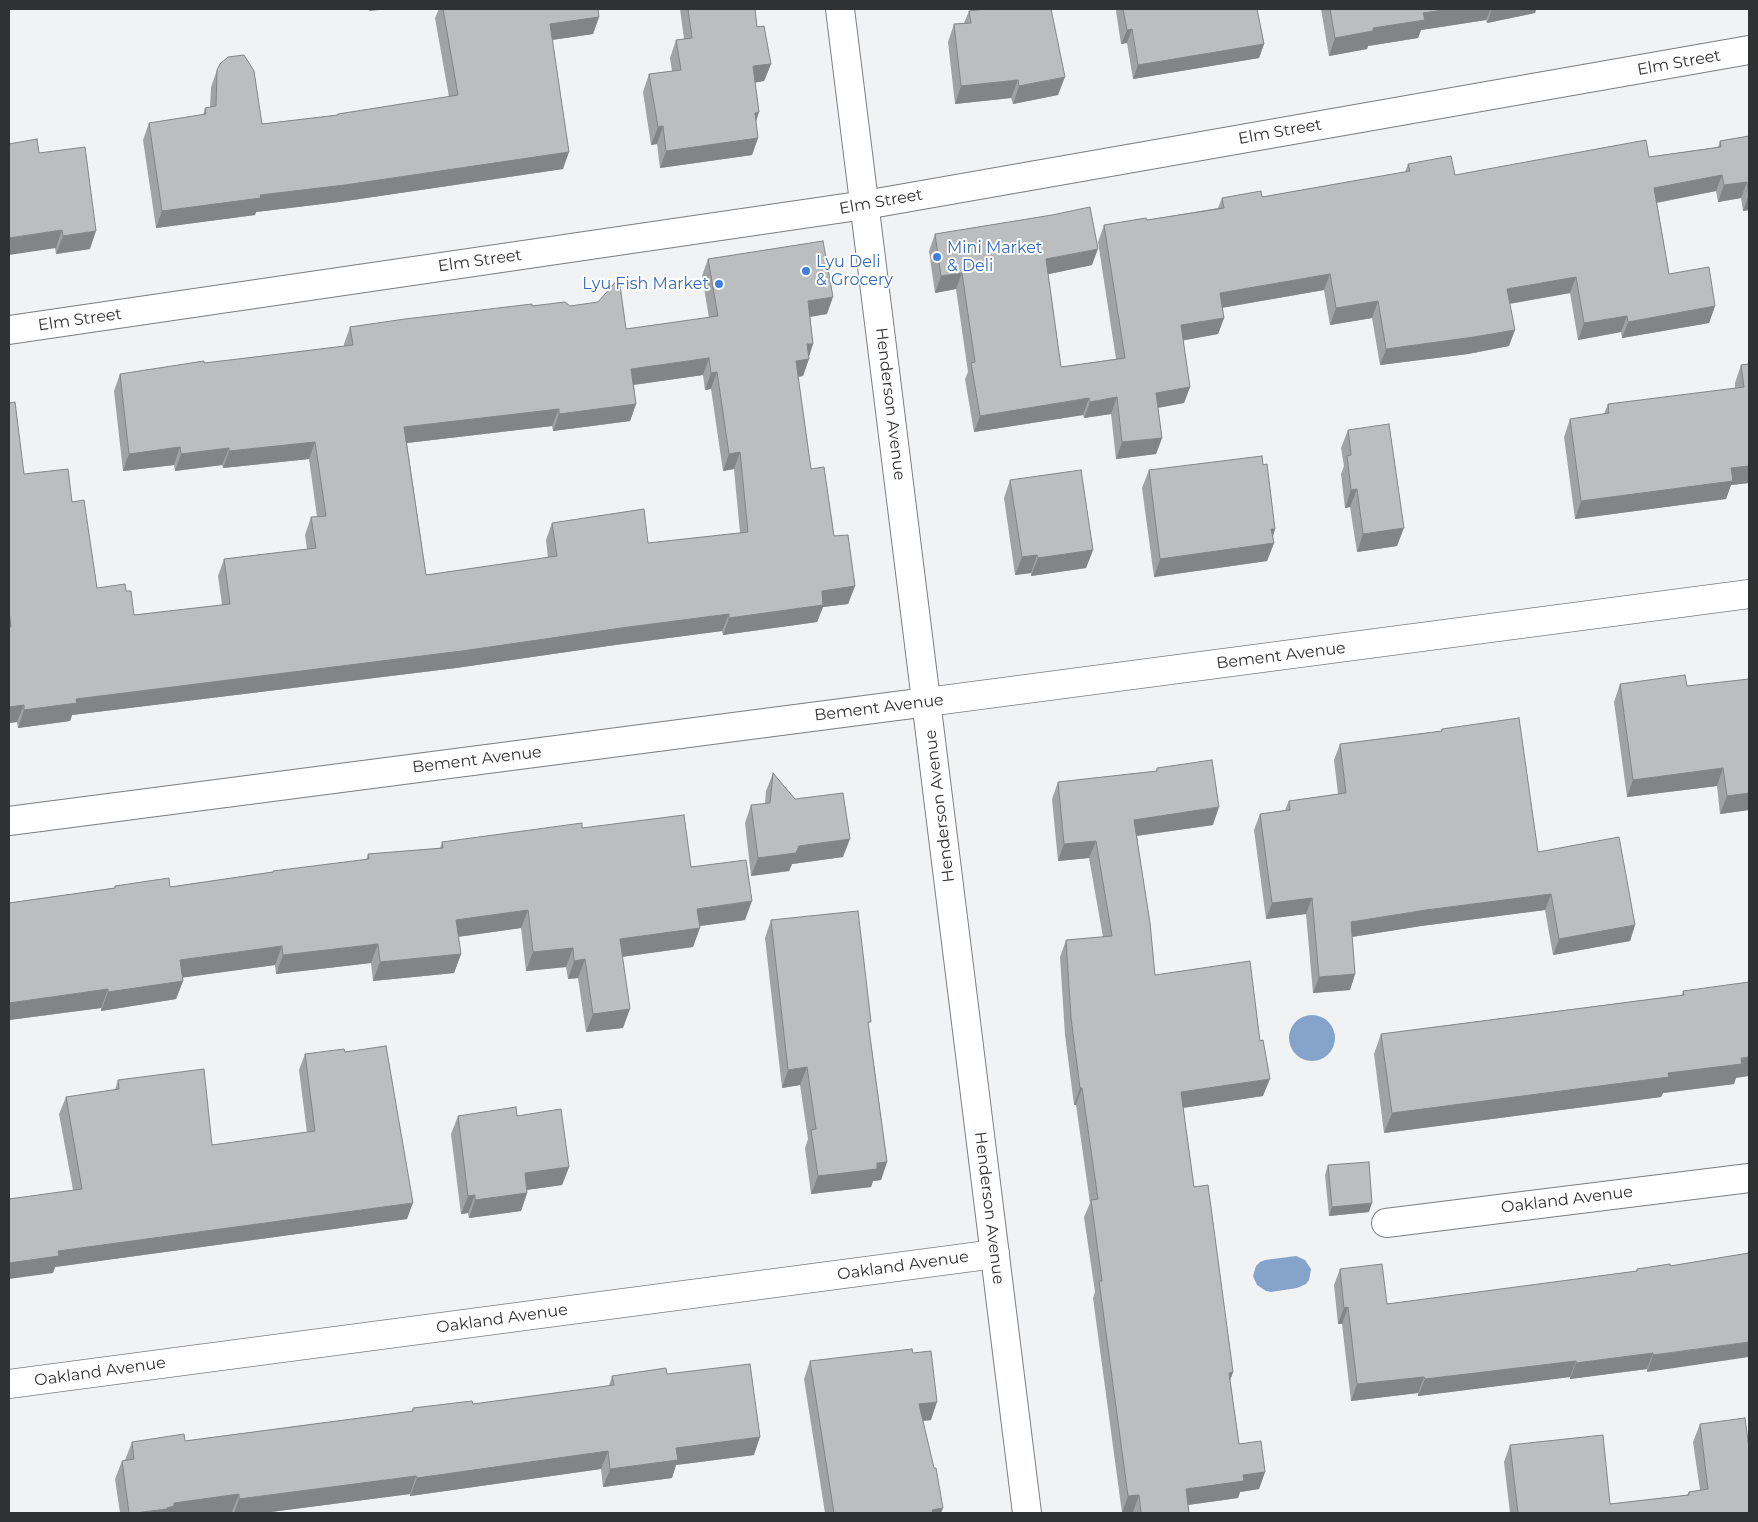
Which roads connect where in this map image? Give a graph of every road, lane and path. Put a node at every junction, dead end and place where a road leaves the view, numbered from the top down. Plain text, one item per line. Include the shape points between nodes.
1 (840, 9) edge
2 (1749, 50) edge
3 (865, 205) junction
4 (9, 330) edge
5 (1749, 594) edge
6 (927, 702) junction
7 (9, 821) edge
8 (1749, 1178) edge
9 (1386, 1223) dead end
10 (995, 1254) junction
11 (9, 1384) edge
12 (1027, 1513) edge

1 - 3 street, Henderson Avenue
2 - 3 street, Elm Street
3 - 4 street, Elm Street
3 - 6 street, Henderson Avenue
5 - 6 street, Bement Avenue
6 - 7 street, Bement Avenue
6 - 10 street, Henderson Avenue
8 - 9 street, Oakland Avenue
10 - 11 street, Oakland Avenue
10 - 12 street, Henderson Avenue

